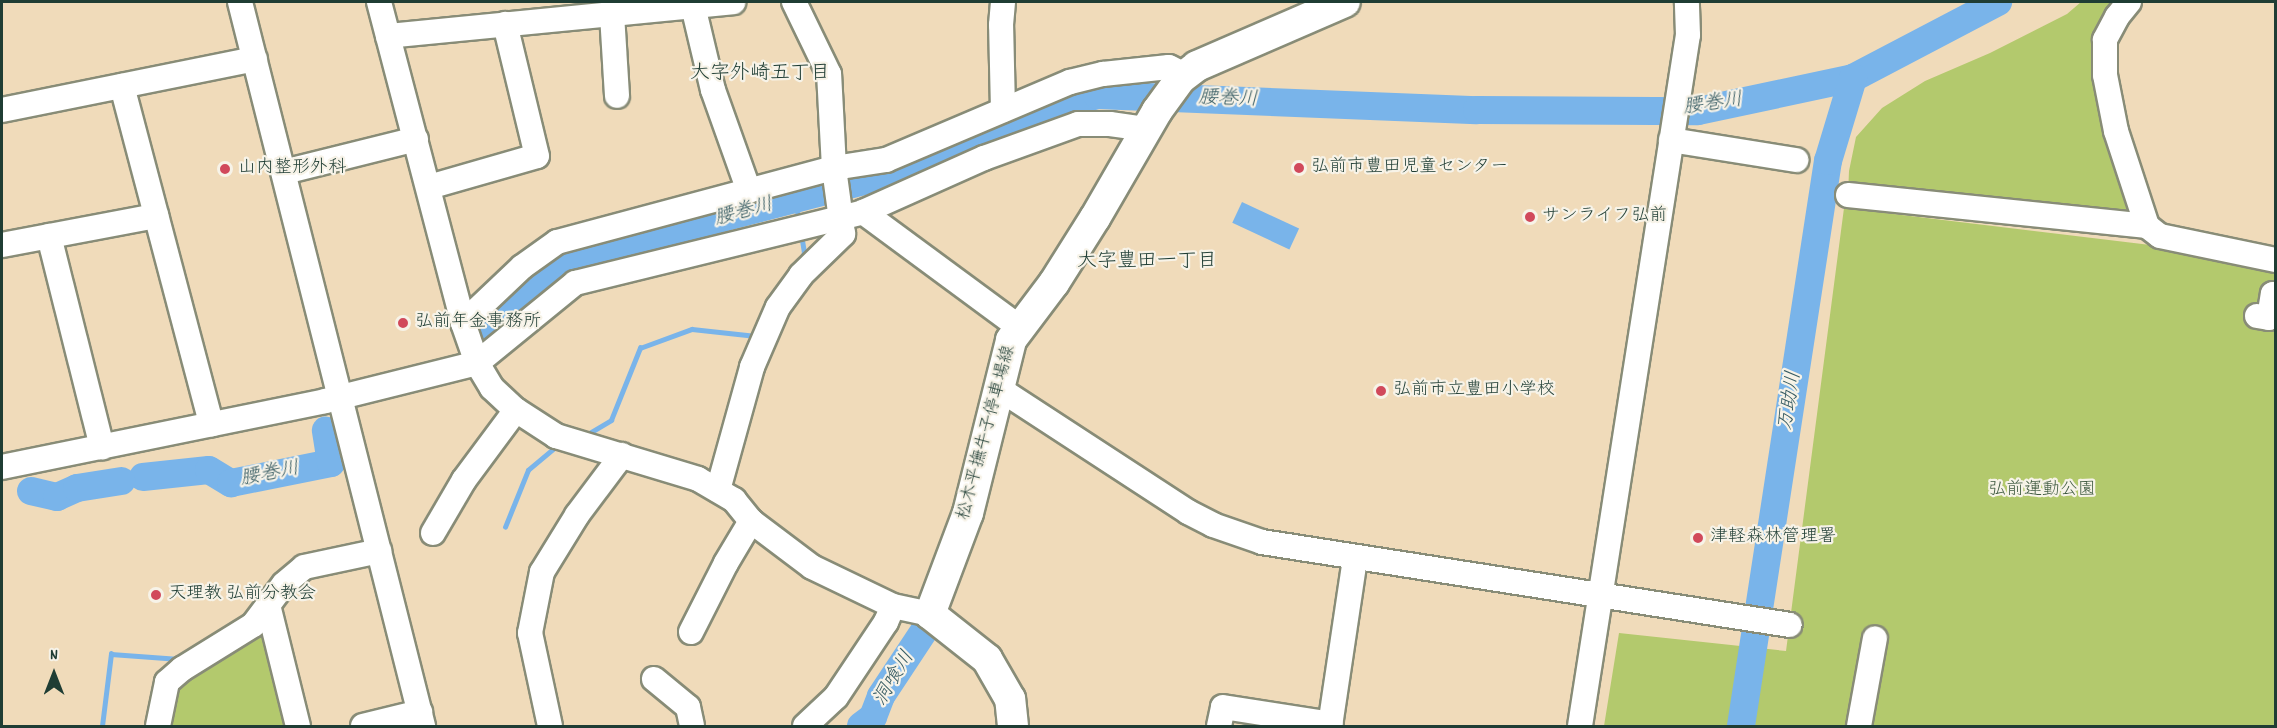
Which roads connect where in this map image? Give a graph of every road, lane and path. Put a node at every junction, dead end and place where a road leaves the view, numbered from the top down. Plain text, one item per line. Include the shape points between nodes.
1 (240, 2) edge
2 (379, 2) edge
3 (733, 2) edge
4 (794, 2) edge
5 (1003, 2) edge
6 (1345, 2) edge
7 (1687, 2) edge
8 (2129, 2) edge
9 (693, 6) junction
10 (612, 14) junction
11 (505, 24) junction
12 (387, 36) junction
13 (255, 60) junction
14 (1183, 77) junction
15 (122, 86) junction
16 (617, 96) dead end
17 (2, 110) edge
18 (1003, 110) junction
19 (1152, 120) junction
20 (1672, 135) junction
21 (416, 139) junction
22 (1796, 160) dead end
23 (284, 172) junction
24 (835, 173) junction
25 (429, 187) junction
26 (749, 191) junction
27 (1848, 195) dead end
28 (848, 212) junction
29 (156, 216) junction
30 (2147, 226) junction
31 (49, 236) junction
32 (2, 245) edge
33 (2276, 260) edge
34 (2276, 294) edge
35 (2257, 316) dead end
36 (463, 323) junction
37 (1018, 327) junction
38 (477, 363) junction
39 (998, 388) junction
40 (342, 397) junction
41 (516, 410) junction
42 (211, 424) junction
43 (102, 447) junction
44 (622, 455) junction
45 (2, 467) edge
46 (718, 490) junction
47 (751, 521) junction
48 (433, 533) dead end
49 (380, 551) junction
50 (1355, 558) junction
51 (1601, 595) junction
52 (268, 605) junction
53 (893, 606) junction
54 (930, 614) junction
55 (1781, 623) dead end
56 (691, 632) dead end
57 (1875, 638) dead end
58 (654, 679) dead end
59 (421, 719) edge
60 (1331, 725) edge
61 (158, 726) edge
62 (298, 726) edge
63 (363, 726) edge
64 (550, 726) edge
65 (692, 726) edge
66 (805, 726) edge
67 (1012, 726) edge
68 (1219, 726) edge
69 (1580, 726) edge
70 (1859, 726) edge

1 - 13 street
2 - 12 street
3 - 9 street
4 - 24 street via 829,74
5 - 18 street
6 - 14 main road, 松木平撫牛子停車場線 via 1197,66
7 - 20 street via 1688,35
8 - 30 street via 2105,40 2105,75 2116,131
9 - 10 street
9 - 26 street via 713,90
10 - 11 street
10 - 16 street
11 - 12 street
11 - 25 street via 537,156
12 - 21 street
13 - 15 street
13 - 23 street
14 - 18 street via 1169,67 1103,74 1070,82
14 - 19 main road, 松木平撫牛子停車場線
15 - 17 street
15 - 29 street
18 - 24 street via 886,160
19 - 28 street via 1078,124
19 - 37 main road, 松木平撫牛子停車場線 via 1054,283
20 - 22 street
20 - 51 street
21 - 23 street
21 - 25 street
23 - 40 street
24 - 26 street
24 - 28 street
25 - 36 street
26 - 36 street via 557,242 522,267
27 - 30 street
28 - 37 street
28 - 38 street via 575,283
28 - 46 street via 843,234 801,275 778,307 752,367
29 - 31 street
29 - 42 street
30 - 33 street via 2160,236
31 - 32 street
31 - 43 street
34 - 35 street via 2269,318
36 - 38 street
37 - 39 main road, 松木平撫牛子停車場線
38 - 40 street
38 - 41 street via 492,388
39 - 50 street via 1213,525 1262,542
39 - 54 main road, 松木平撫牛子停車場線 via 968,513
40 - 42 street
40 - 49 street
41 - 44 street via 556,436
41 - 48 street via 464,480
42 - 43 street
43 - 45 street
44 - 46 street via 698,479
44 - 64 street via 578,514 542,572 530,633
46 - 47 street via 734,500
47 - 53 street via 812,567
47 - 56 street
49 - 52 street via 304,567
49 - 59 street
50 - 51 street
50 - 60 street
51 - 55 street
51 - 69 street
52 - 61 street via 253,625 167,682
52 - 62 street
53 - 54 street
53 - 66 street via 836,697
54 - 67 main road via 987,659 1010,699
57 - 70 street
58 - 65 street via 688,707
59 - 63 street
60 - 68 street via 1223,707

